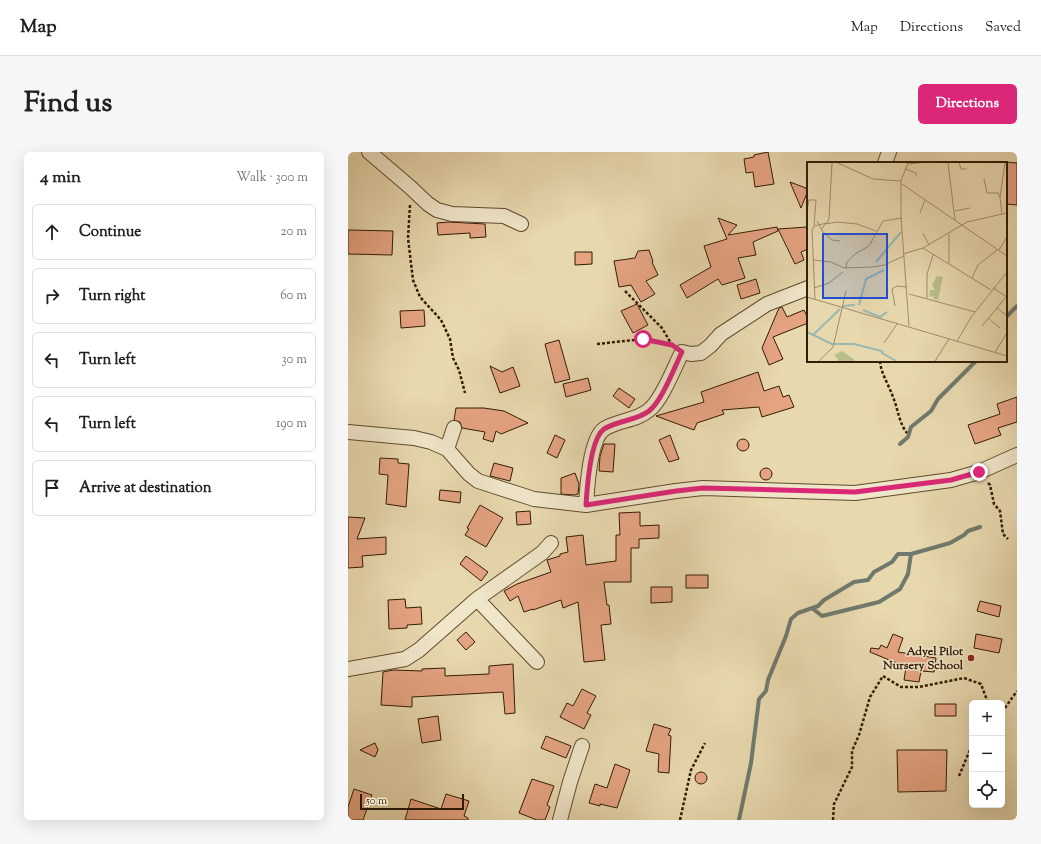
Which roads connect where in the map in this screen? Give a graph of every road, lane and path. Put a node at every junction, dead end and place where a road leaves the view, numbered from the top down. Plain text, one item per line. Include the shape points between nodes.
1 (369, 152) edge
2 (889, 152) edge
3 (884, 162) edge
4 (410, 187) junction
5 (520, 224) dead end
6 (807, 288) edge
7 (625, 291) dead end
8 (597, 344) dead end
9 (677, 349) junction
10 (880, 362) edge
11 (465, 393) dead end
12 (454, 428) dead end
13 (348, 432) edge
14 (907, 433) dead end
15 (447, 448) junction
16 (1017, 455) edge
17 (979, 472) junction
18 (586, 505) junction
19 (1008, 539) dead end
20 (551, 543) dead end
21 (477, 599) junction
22 (536, 662) dead end
23 (348, 669) edge
24 (1017, 691) edge
25 (987, 700) edge
26 (1005, 708) edge
27 (705, 743) dead end
28 (582, 746) dead end
29 (969, 752) edge
30 (959, 776) dead end
31 (560, 820) edge
32 (680, 820) edge
33 (833, 820) edge

1 - 4 street
2 - 3 street
4 - 5 street via 437,210 452,214 498,215
4 - 11 path via 408,238 413,280 420,297 441,320 450,339 453,358
6 - 9 street via 767,304 721,334 701,353 691,354
7 - 9 path via 662,328
8 - 9 path via 643,339
9 - 18 street via 657,402 636,418 604,429 597,437 589,472
10 - 14 path
12 - 15 street
13 - 15 street via 414,438
15 - 18 street via 478,481 534,499
16 - 17 street
17 - 18 street via 951,480 855,492 703,488
17 - 19 path via 990,485 994,504 1000,511 1004,534
20 - 21 street via 542,553
21 - 22 street
21 - 23 street via 419,650 405,659
24 - 26 path
25 - 33 path via 980,684 964,678 919,687 901,687 883,676 870,697 852,751 852,767 834,804
27 - 32 path via 691,770
28 - 31 street
29 - 30 path

